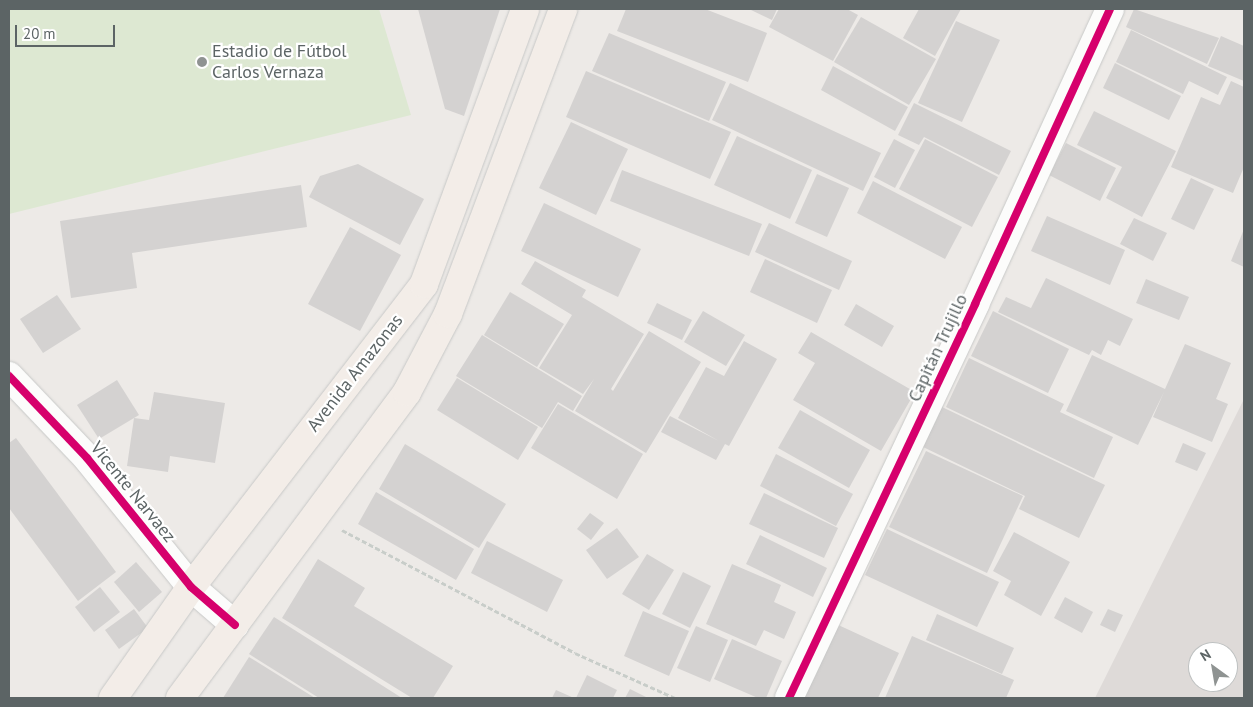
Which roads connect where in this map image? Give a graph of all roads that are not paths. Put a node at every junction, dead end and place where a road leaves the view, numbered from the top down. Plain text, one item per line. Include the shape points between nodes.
1 (525, 9) edge
2 (563, 9) edge
3 (1110, 9) edge
4 (9, 376) edge
5 (191, 587) junction
6 (235, 624) junction
7 (113, 698) edge
8 (180, 698) edge
9 (789, 698) edge

1 - 5 main road, Avenida Amazonas via 424,284
2 - 6 main road via 448,314 406,392
3 - 9 street, Capitán Trujillo
4 - 5 street, Vicente Narvaez via 87,458
5 - 6 street, Vicente Narvaez
5 - 7 main road, Avenida Amazonas
6 - 8 main road

